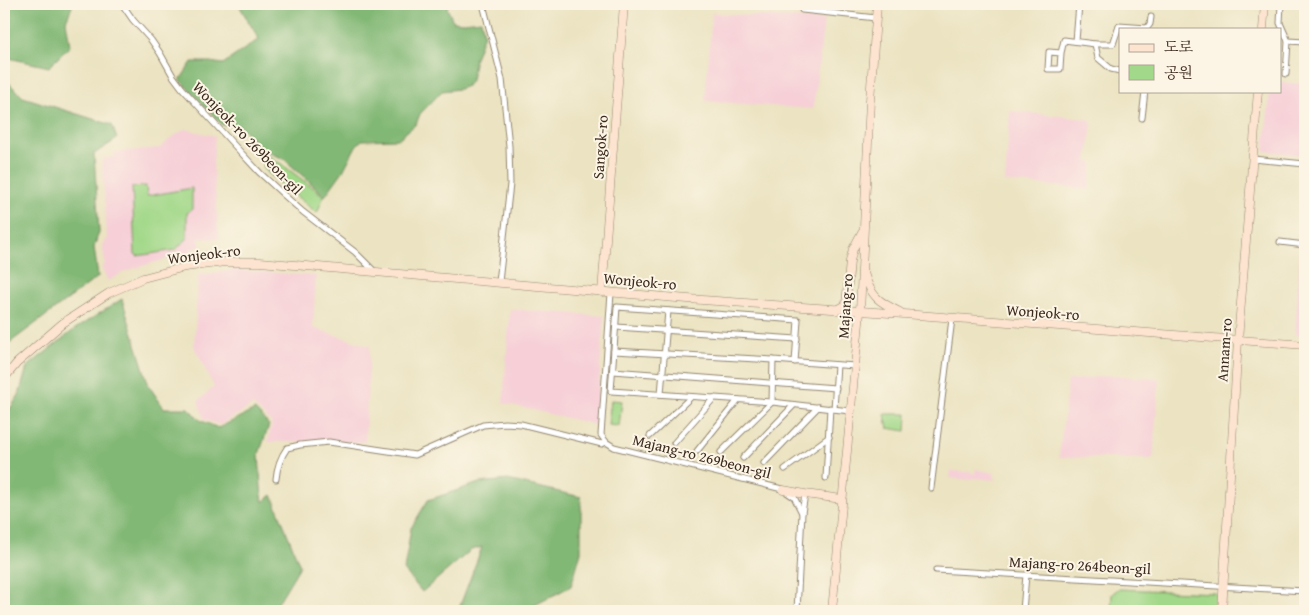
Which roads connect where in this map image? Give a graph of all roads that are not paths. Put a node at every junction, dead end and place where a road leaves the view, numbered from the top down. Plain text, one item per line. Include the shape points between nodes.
1 (122, 4) edge
2 (483, 4) edge
3 (624, 4) edge
4 (877, 4) edge
5 (1079, 4) edge
6 (1265, 4) edge
7 (1282, 4) edge
8 (802, 10) dead end
9 (1151, 17) dead end
10 (876, 18) junction
11 (1263, 28) edge
12 (1076, 41) junction
13 (1288, 41) junction
14 (1305, 42) edge
15 (1095, 44) junction
16 (1061, 53) dead end
17 (1119, 71) edge
18 (1286, 74) dead end
19 (1145, 92) edge
20 (1258, 92) edge
21 (1142, 118) dead end
22 (1253, 159) junction
23 (1305, 164) edge
24 (863, 230) junction
25 (1280, 242) dead end
26 (1305, 245) edge
27 (862, 267) junction
28 (375, 272) junction
29 (499, 282) junction
30 (602, 292) junction
31 (611, 293) junction
32 (668, 310) junction
33 (837, 310) junction
34 (860, 312) junction
35 (904, 314) junction
36 (952, 319) junction
37 (616, 327) junction
38 (666, 330) junction
39 (797, 339) junction
40 (1238, 340) junction
41 (1305, 345) edge
42 (614, 351) junction
43 (665, 354) junction
44 (773, 360) junction
45 (795, 362) junction
46 (837, 365) junction
47 (854, 366) junction
48 (613, 371) junction
49 (663, 375) junction
50 (6, 376) dead end
51 (772, 384) junction
52 (836, 388) junction
53 (661, 394) junction
54 (691, 396) junction
55 (714, 398) junction
56 (738, 400) junction
57 (772, 402) junction
58 (794, 405) junction
59 (818, 407) junction
60 (832, 409) junction
61 (850, 411) junction
62 (650, 436) dead end
63 (828, 437) junction
64 (606, 442) junction
65 (674, 443) dead end
66 (697, 451) dead end
67 (721, 452) dead end
68 (743, 458) dead end
69 (764, 463) dead end
70 (785, 469) dead end
71 (826, 478) dead end
72 (276, 479) dead end
73 (931, 488) dead end
74 (783, 490) junction
75 (806, 494) junction
76 (842, 499) junction
77 (802, 513) junction
78 (936, 570) dead end
79 (1026, 575) junction
80 (1223, 585) junction
81 (1305, 591) edge
82 (796, 611) edge
83 (832, 611) edge
84 (1023, 611) edge
85 (1222, 611) edge

1 - 28 street, Wonjeok-ro 269beon-gil via 156,46 182,88 260,173
2 - 29 street via 502,80 509,146 510,184
3 - 30 main road, Sangok-ro
4 - 10 main road, Majang-ro
5 - 12 street
6 - 11 main road
7 - 13 street via 1280,23
8 - 10 street
9 - 15 street via 1147,28 1119,26 1113,44
10 - 24 main road, Majang-ro
12 - 15 street
12 - 16 street via 1064,40
13 - 14 street
13 - 18 street
15 - 17 street via 1098,58 1111,69
19 - 21 street
20 - 22 main road, Annam-ro
22 - 23 street
22 - 40 main road, Annam-ro
24 - 27 main road, Majang-ro
24 - 33 main road via 850,261 846,306
25 - 26 street
27 - 34 main road, Majang-ro
27 - 35 main road via 868,287 876,298
28 - 29 main road, Wonjeok-ro
28 - 50 main road, Wonjeok-ro via 260,262 185,266 143,278 109,293 63,323
29 - 30 main road, Wonjeok-ro
30 - 31 main road, Wonjeok-ro
31 - 33 main road, Wonjeok-ro
31 - 64 street via 600,424 600,435
32 - 37 street via 617,307
32 - 38 street
32 - 39 street via 798,320
33 - 34 main road, Wonjeok-ro
34 - 35 main road, Wonjeok-ro
34 - 47 main road, Majang-ro
35 - 36 main road, Wonjeok-ro
36 - 40 main road, Wonjeok-ro
36 - 73 street
37 - 38 street
37 - 42 street
38 - 39 street
38 - 43 street
39 - 45 street
40 - 41 main road, Wonjeok-ro
40 - 80 main road, Annam-ro
42 - 43 street
42 - 48 street
43 - 44 street
43 - 49 street
44 - 45 street
44 - 51 street
45 - 46 street
46 - 47 street
46 - 52 street
47 - 61 main road, Majang-ro
48 - 49 street
48 - 53 street via 611,391
49 - 51 street
49 - 53 street
51 - 52 street
51 - 57 street
52 - 60 street
53 - 54 street
54 - 55 street
54 - 62 street
55 - 56 street
55 - 65 street
56 - 57 street
56 - 66 street
57 - 58 street
57 - 67 street
58 - 59 street
58 - 68 street
59 - 60 street
59 - 69 street
60 - 61 street
60 - 63 street
61 - 76 main road, Majang-ro
63 - 70 street
63 - 71 street
64 - 72 street via 602,444 505,423 483,425 415,455 329,442 300,445 287,448 281,457
64 - 74 street, Majang-ro 269beon-gil via 614,447
74 - 75 main road
74 - 77 street via 794,497
75 - 76 main road
75 - 77 street
76 - 83 main road, Majang-ro
77 - 82 street
78 - 79 street, Majang-ro 264beon-gil
79 - 80 street, Majang-ro 264beon-gil
79 - 84 street
80 - 81 street, Majang-ro 264beon-gil
80 - 85 main road, Annam-ro

